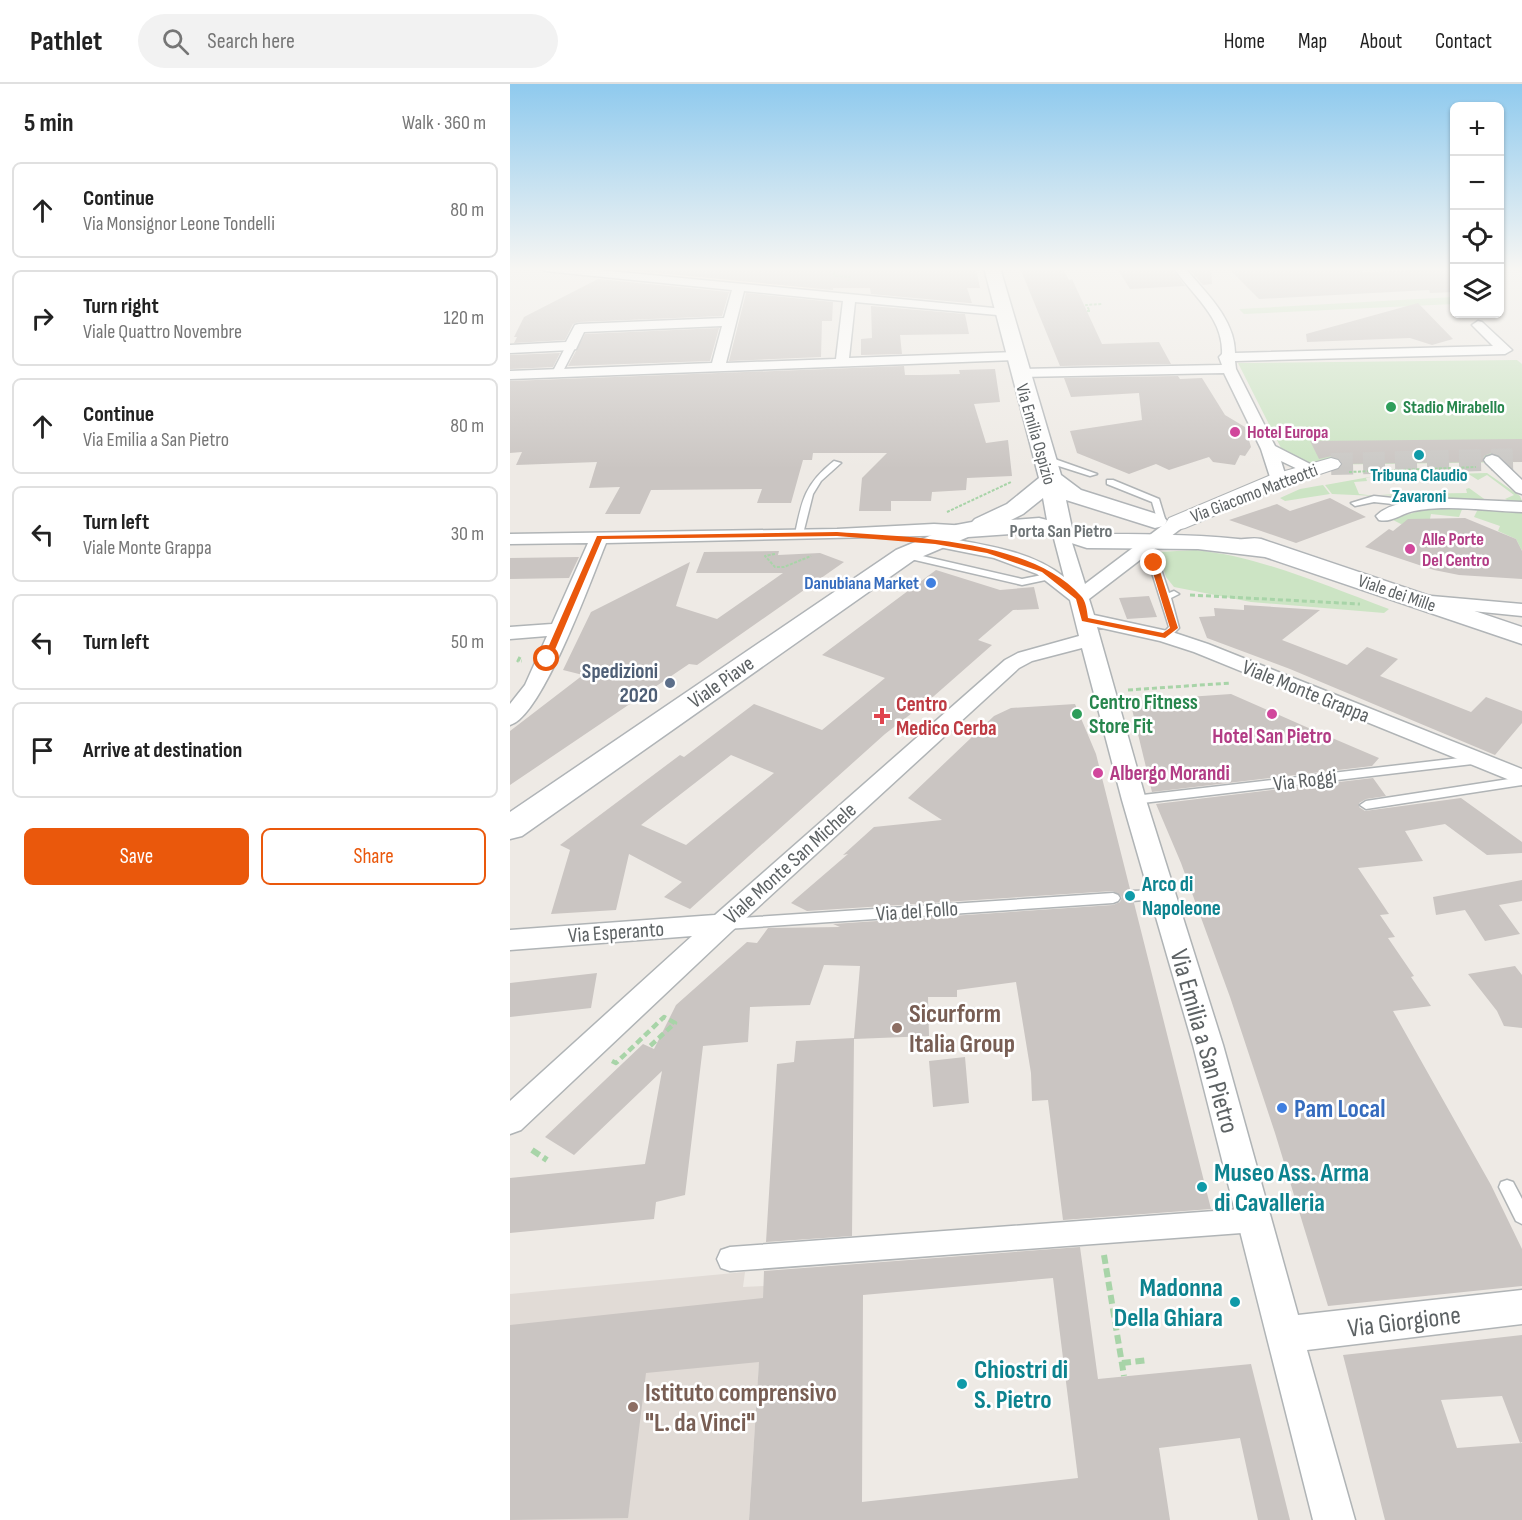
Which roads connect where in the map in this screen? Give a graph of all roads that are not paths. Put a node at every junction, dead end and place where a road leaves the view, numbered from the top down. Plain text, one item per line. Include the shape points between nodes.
1 (576, 335) edge
2 (726, 335) edge
3 (845, 335) edge
4 (1010, 335) edge
5 (1226, 335) edge
6 (1489, 335) edge
7 (571, 346) junction
8 (510, 349) edge
9 (1505, 350) junction
10 (1522, 357) edge
11 (842, 363) junction
12 (1228, 363) junction
13 (1017, 365) junction
14 (718, 368) junction
15 (557, 373) junction
16 (510, 375) edge
17 (1269, 449) junction
18 (837, 463) dead end
19 (1495, 463) road end
20 (1335, 468) tunnel mouth
21 (1048, 469) junction
22 (1310, 470) junction
23 (1093, 474) dead end
24 (1279, 480) junction
25 (1110, 482) dead end
26 (1522, 489) edge
27 (1355, 503) dead end
28 (1421, 504) junction
29 (1522, 507) edge
30 (1385, 516) dead end
31 (970, 529) junction
32 (1061, 531) junction
33 (799, 534) junction
34 (837, 534) junction
35 (1161, 534) junction
36 (600, 537) junction
37 (510, 538) edge
38 (935, 541) junction
39 (908, 542) junction
40 (1052, 576) junction
41 (1079, 598) junction
42 (1420, 601) junction
43 (1522, 610) edge
44 (1514, 626) edge
45 (561, 629) junction
46 (1088, 629) junction
47 (510, 633) edge
48 (1165, 636) junction
49 (510, 718) edge
50 (1477, 760) junction
51 (1522, 780) edge
52 (1134, 800) junction
53 (1366, 805) dead end
54 (510, 828) edge
55 (1163, 895) junction
56 (1132, 896) dead end
57 (1113, 898) dead end
58 (722, 924) junction
59 (510, 940) edge
60 (510, 1121) edge
61 (1507, 1187) dead end
62 (1522, 1216) edge
63 (1256, 1220) junction
64 (730, 1259) dead end
65 (1522, 1307) edge
66 (1286, 1334) junction
67 (1334, 1520) edge

1 - 7 street
2 - 14 street
3 - 11 street
4 - 13 main road, Via Emilia Ospizio
5 - 12 street
6 - 9 street
7 - 8 street
7 - 15 street
9 - 10 street
9 - 12 street
11 - 13 street
11 - 14 street
12 - 13 street
12 - 17 street
13 - 21 main road, Via Emilia Ospizio
14 - 15 street
15 - 16 street
17 - 22 street
17 - 24 street
18 - 33 lane via 816,479 809,490
19 - 26 street
20 - 22 street, Via Giacomo Matteotti
21 - 23 lane
21 - 31 main road via 1015,509
21 - 32 main road, Via Emilia Ospizio
21 - 35 main road via 1073,495
22 - 24 street, Via Giacomo Matteotti
24 - 35 street, Via Giacomo Matteotti
25 - 35 lane via 1156,501
27 - 28 lane via 1374,499
28 - 29 street
28 - 30 street
31 - 32 main road via 1039,525
31 - 38 main road, Viale Piave
31 - 39 street
32 - 35 main road via 1087,541
32 - 38 main road via 1042,539
32 - 41 street, Via Emilia a San Pietro
33 - 34 street
33 - 36 street
34 - 38 street
34 - 39 street
35 - 41 street
35 - 42 main road, Viale dei Mille via 1271,550
35 - 48 lane via 1174,628
36 - 37 street
36 - 45 street
38 - 39 main road, Viale Piave
38 - 40 street via 999,554
39 - 40 lane via 1022,582
39 - 54 main road, Viale Piave
40 - 41 street
41 - 46 street, Via Emilia a San Pietro
42 - 43 street
42 - 44 main road, Viale dei Mille
45 - 47 street
45 - 49 street via 535,686
46 - 48 street, Viale Monte Grappa
46 - 52 street, Via Emilia a San Pietro
46 - 58 street, Viale Monte San Michele via 1012,664
48 - 50 street, Viale Monte Grappa
50 - 51 street, Viale Monte Grappa
50 - 52 lane, Via Roggi
51 - 53 lane
52 - 55 street, Via Emilia a San Pietro
55 - 56 lane
55 - 63 street, Via Emilia a San Pietro
57 - 58 lane, Via del Follo
58 - 59 street, Via Esperanto
58 - 60 street, Viale Monte San Michele
61 - 62 lane
63 - 64 street
63 - 66 street, Via Emilia a San Pietro
65 - 66 street, Via Giorgione
66 - 67 street, Via Emilia a San Pietro

